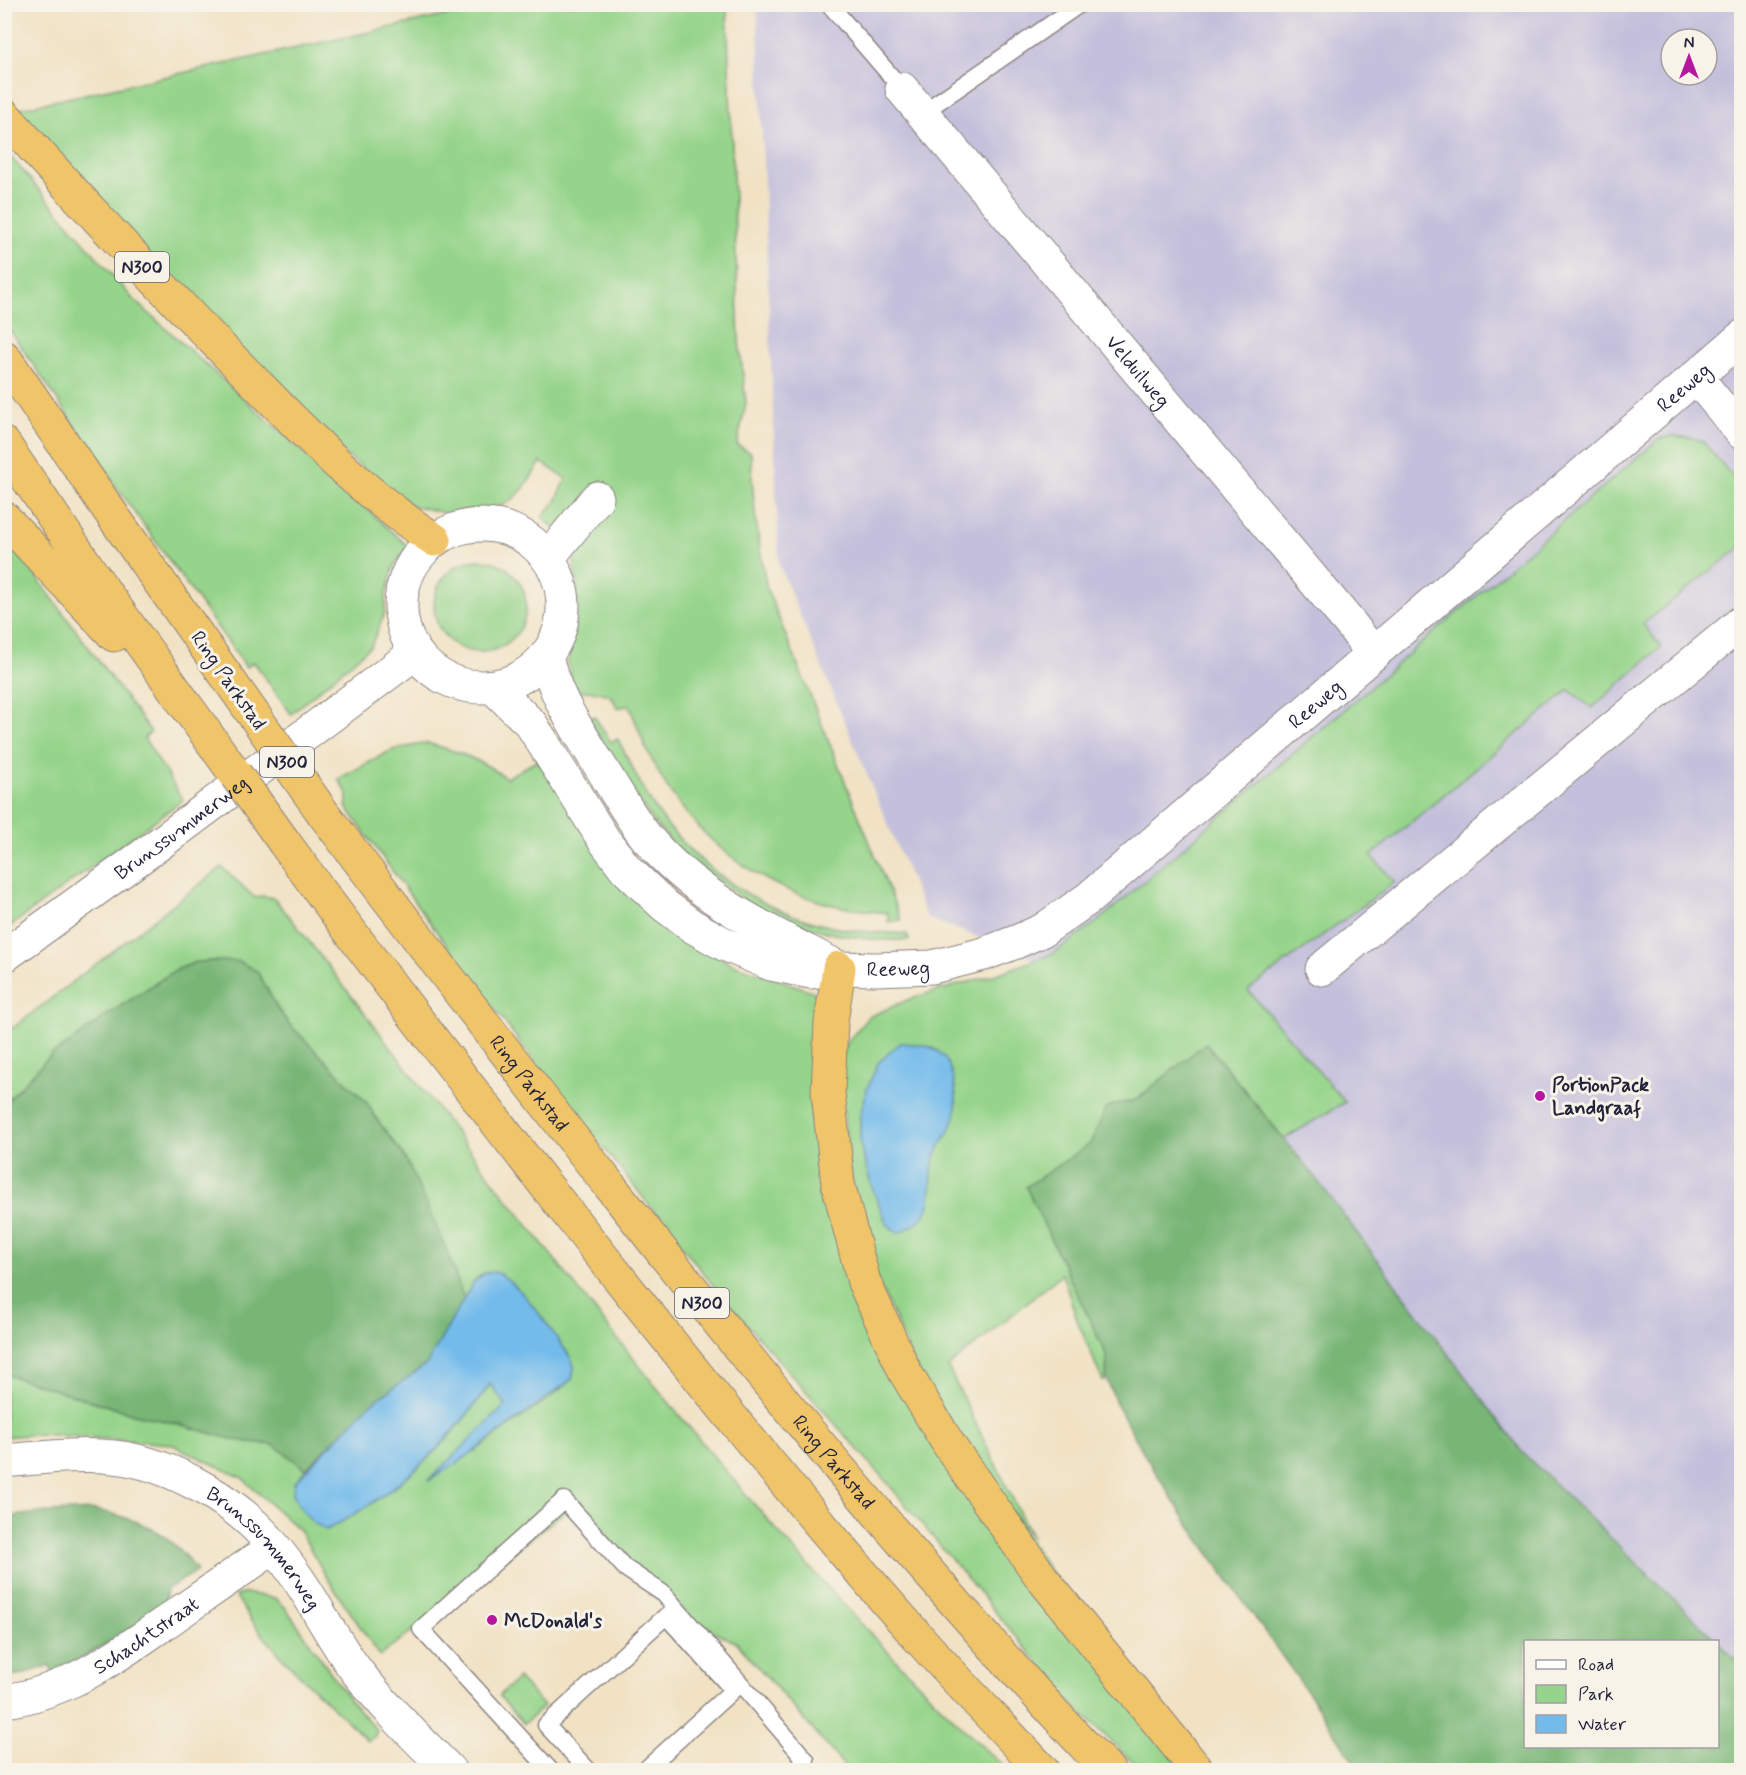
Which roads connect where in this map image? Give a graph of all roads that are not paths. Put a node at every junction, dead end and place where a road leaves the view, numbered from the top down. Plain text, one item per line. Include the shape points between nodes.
1 (829, 4) edge
2 (1080, 4) edge
3 (902, 89) joint
4 (922, 113) junction
5 (4, 115) edge
6 (1742, 337) edge
7 (4, 357) edge
8 (1696, 376) junction
9 (1742, 433) edge
10 (4, 444) edge
11 (597, 498) dead end
12 (4, 518) edge
13 (435, 540) junction
14 (548, 558) junction
15 (1742, 622) edge
16 (415, 653) junction
17 (1373, 654) junction
18 (546, 656) junction
19 (493, 687) junction
20 (211, 740) junction
21 (4, 956) edge
22 (839, 968) junction
23 (1322, 969) dead end
24 (4, 1461) edge
25 (274, 1547) junction
26 (4, 1701) edge
27 (449, 1770) edge
28 (550, 1770) edge
29 (588, 1770) edge
30 (645, 1770) edge
31 (795, 1770) edge
32 (1042, 1770) edge
33 (1108, 1770) edge
34 (1197, 1770) edge

1 - 3 lane
2 - 4 lane
3 - 4 street, Velduilweg
4 - 17 street, Velduilweg
5 - 13 highway, N300 via 210,338 320,447 365,490
6 - 8 street, Reeweg
7 - 33 highway, Ring Parkstad / N300, bridge via 323,813 497,1043 815,1442 1053,1713
8 - 9 street
8 - 17 street, Reeweg
10 - 20 highway, N300
11 - 14 street
12 - 20 highway, N300
13 - 14 street via 462,527 499,527 534,543
13 - 16 street via 415,560 401,596 401,616
14 - 18 street via 563,597 557,638
15 - 23 street
16 - 19 street via 441,677 467,686
16 - 21 street, Brunssummerweg
17 - 22 street, Reeweg via 1089,898 1043,930 984,954 932,967
18 - 19 street via 531,671
18 - 22 street, Reeweg via 562,704 646,837 697,885 737,913
19 - 22 street, Reeweg via 531,724 626,869 664,905 724,944 771,964 811,972
20 - 32 highway, N300, bridge via 333,910 638,1302 915,1634
22 - 34 highway via 830,1033 828,1104 838,1184 864,1282 906,1372 950,1445 1042,1578
24 - 25 street, Brunssummerweg via 84,1456 144,1463 223,1500 246,1517
25 - 26 street, Schachtstraat via 100,1666 63,1685 27,1698
25 - 27 street, Brunssummerweg via 358,1674
28 - 31 lane via 421,1629 564,1500 625,1568 664,1594 799,1751 806,1760
29 - 30 lane via 546,1725 666,1616 733,1690

